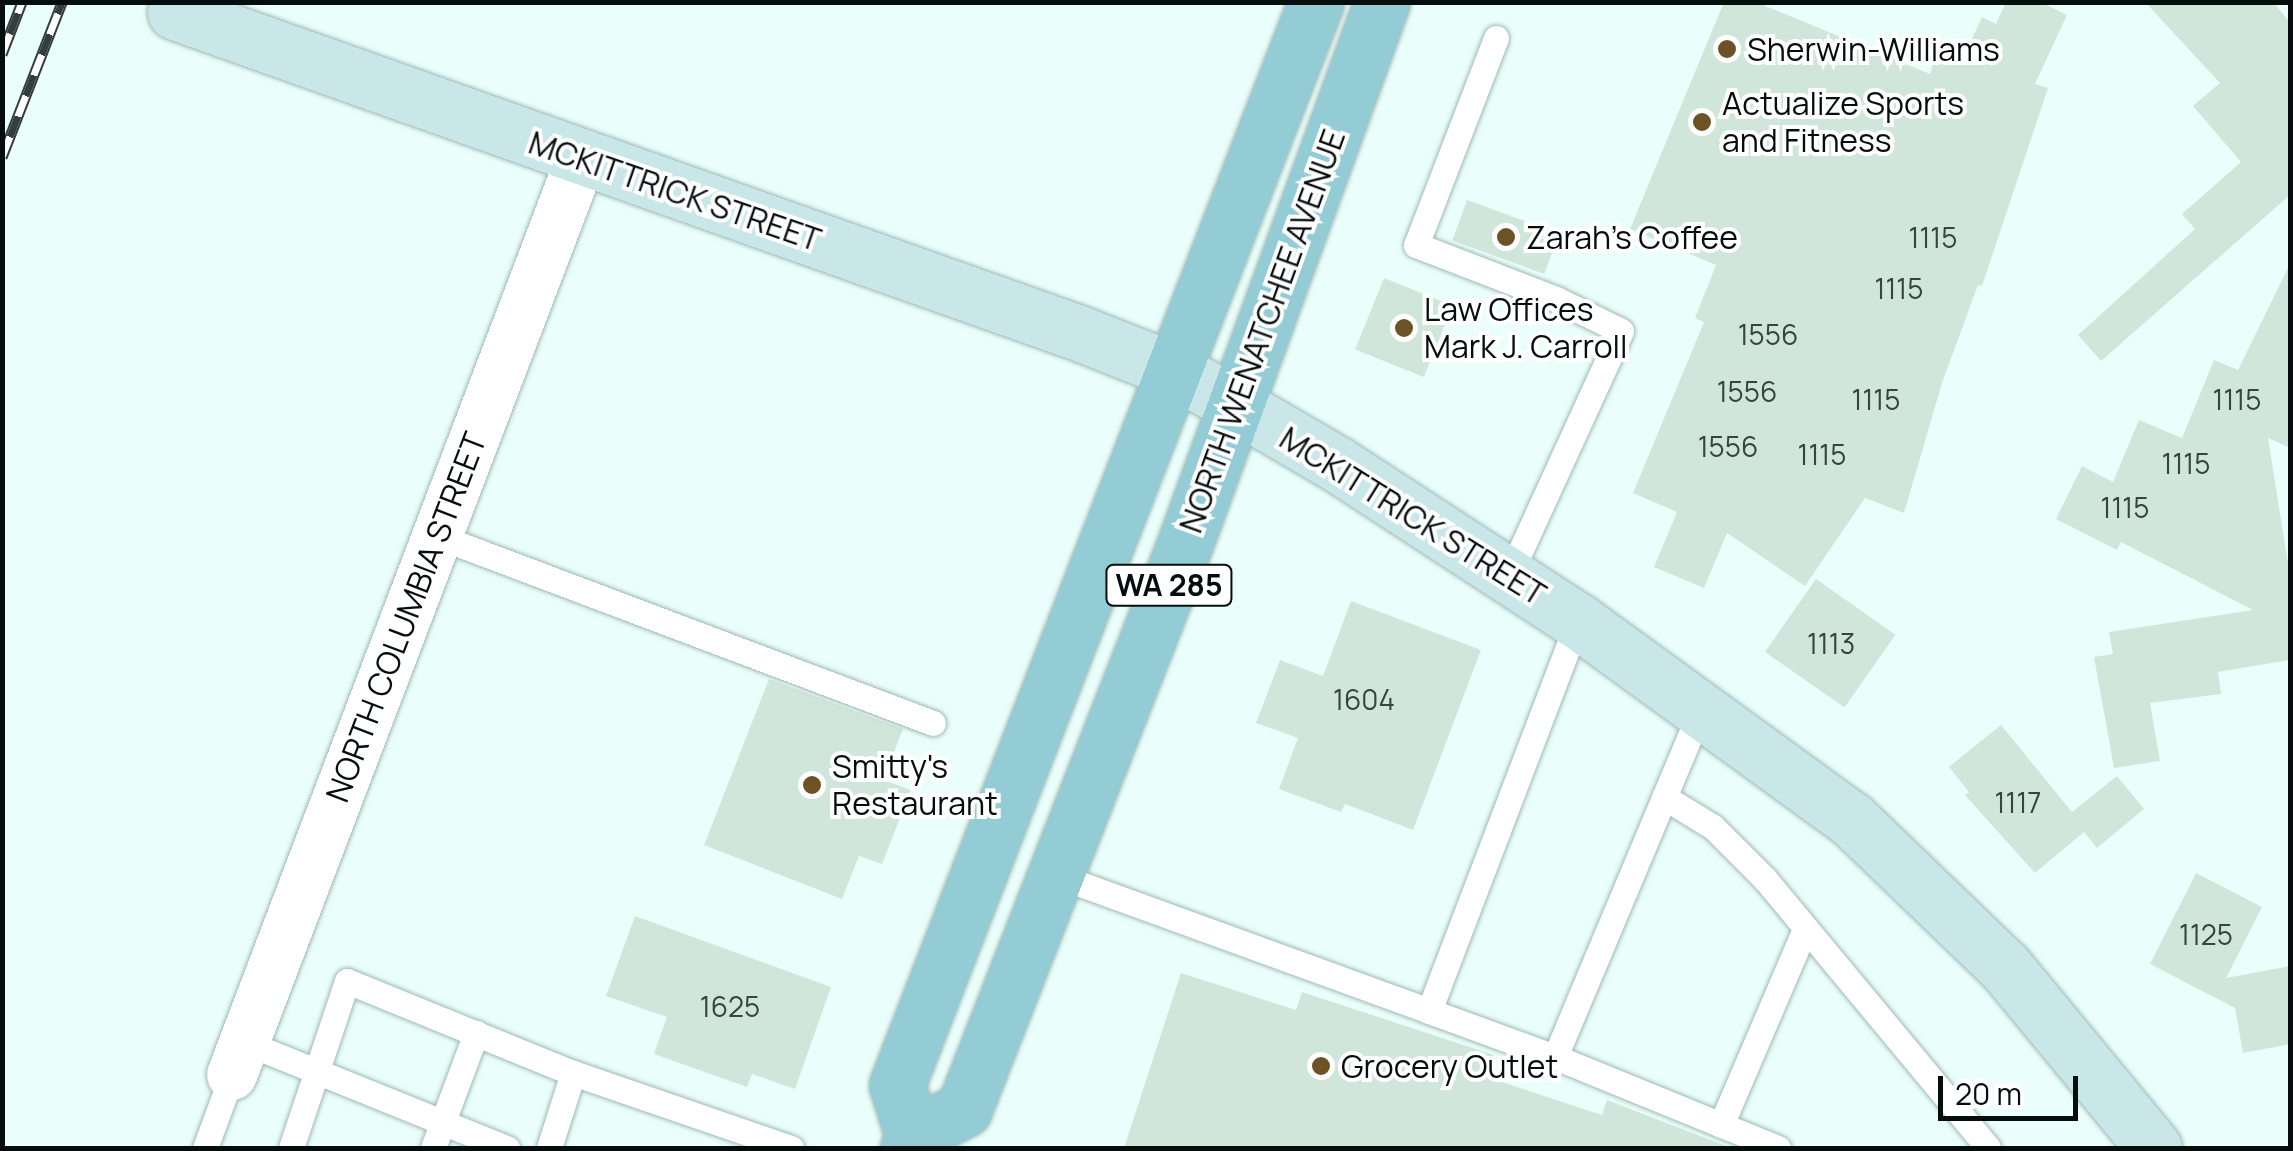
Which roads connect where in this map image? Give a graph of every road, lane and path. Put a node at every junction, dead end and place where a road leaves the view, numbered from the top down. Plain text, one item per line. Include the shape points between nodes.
1 (1316, 2) edge
2 (1382, 2) edge
3 (174, 12) dead end
4 (1496, 38) dead end
5 (581, 158) junction
6 (1176, 371) junction
7 (1236, 405) junction
8 (437, 536) junction
9 (1508, 576) junction
10 (1578, 621) junction
11 (1702, 707) junction
12 (933, 723) dead end
13 (1664, 798) junction
14 (1052, 874) junction
15 (1805, 928) junction
16 (1429, 1012) junction
17 (476, 1034) junction
18 (1556, 1056) junction
19 (238, 1059) junction
20 (317, 1072) junction
21 (573, 1073) junction
22 (443, 1122) junction
23 (1721, 1125) junction
24 (911, 1142) edge
25 (205, 1148) edge
26 (291, 1148) edge
27 (434, 1148) edge
28 (508, 1148) edge
29 (550, 1148) edge
30 (790, 1148) edge
31 (1778, 1148) edge
32 (1988, 1148) edge
33 (2154, 1148) edge

1 - 6 main road, NORTH WENATCHEE AVENUE / WA 285
2 - 7 main road, NORTH WENATCHEE AVENUE / WA 285
3 - 5 street, MCKITTRICK STREET
4 - 9 lane via 1416,246 1621,331
5 - 6 street, MCKITTRICK STREET
5 - 8 street, NORTH COLUMBIA STREET
6 - 7 street, MCKITTRICK STREET
6 - 24 main road, NORTH WENATCHEE AVENUE / WA 285 via 897,1085
7 - 9 street, MCKITTRICK STREET
7 - 14 main road, NORTH WENATCHEE AVENUE / WA 285
8 - 12 lane
8 - 19 street, NORTH COLUMBIA STREET
9 - 10 street, MCKITTRICK STREET
10 - 11 street, MCKITTRICK STREET
10 - 16 lane
11 - 13 lane
11 - 33 street, MCKITTRICK STREET via 1851,819 1924,885 2005,967
13 - 15 lane via 1712,827
13 - 18 lane
14 - 16 lane
14 - 24 main road, NORTH WENATCHEE AVENUE / WA 285 via 964,1109
15 - 23 lane
15 - 32 lane
16 - 18 lane
17 - 20 lane via 348,981
17 - 21 lane
17 - 22 lane
18 - 23 lane
19 - 20 lane
19 - 25 lane
20 - 22 lane
20 - 26 lane
21 - 29 lane
21 - 30 lane
22 - 27 lane
22 - 28 lane
23 - 31 lane

